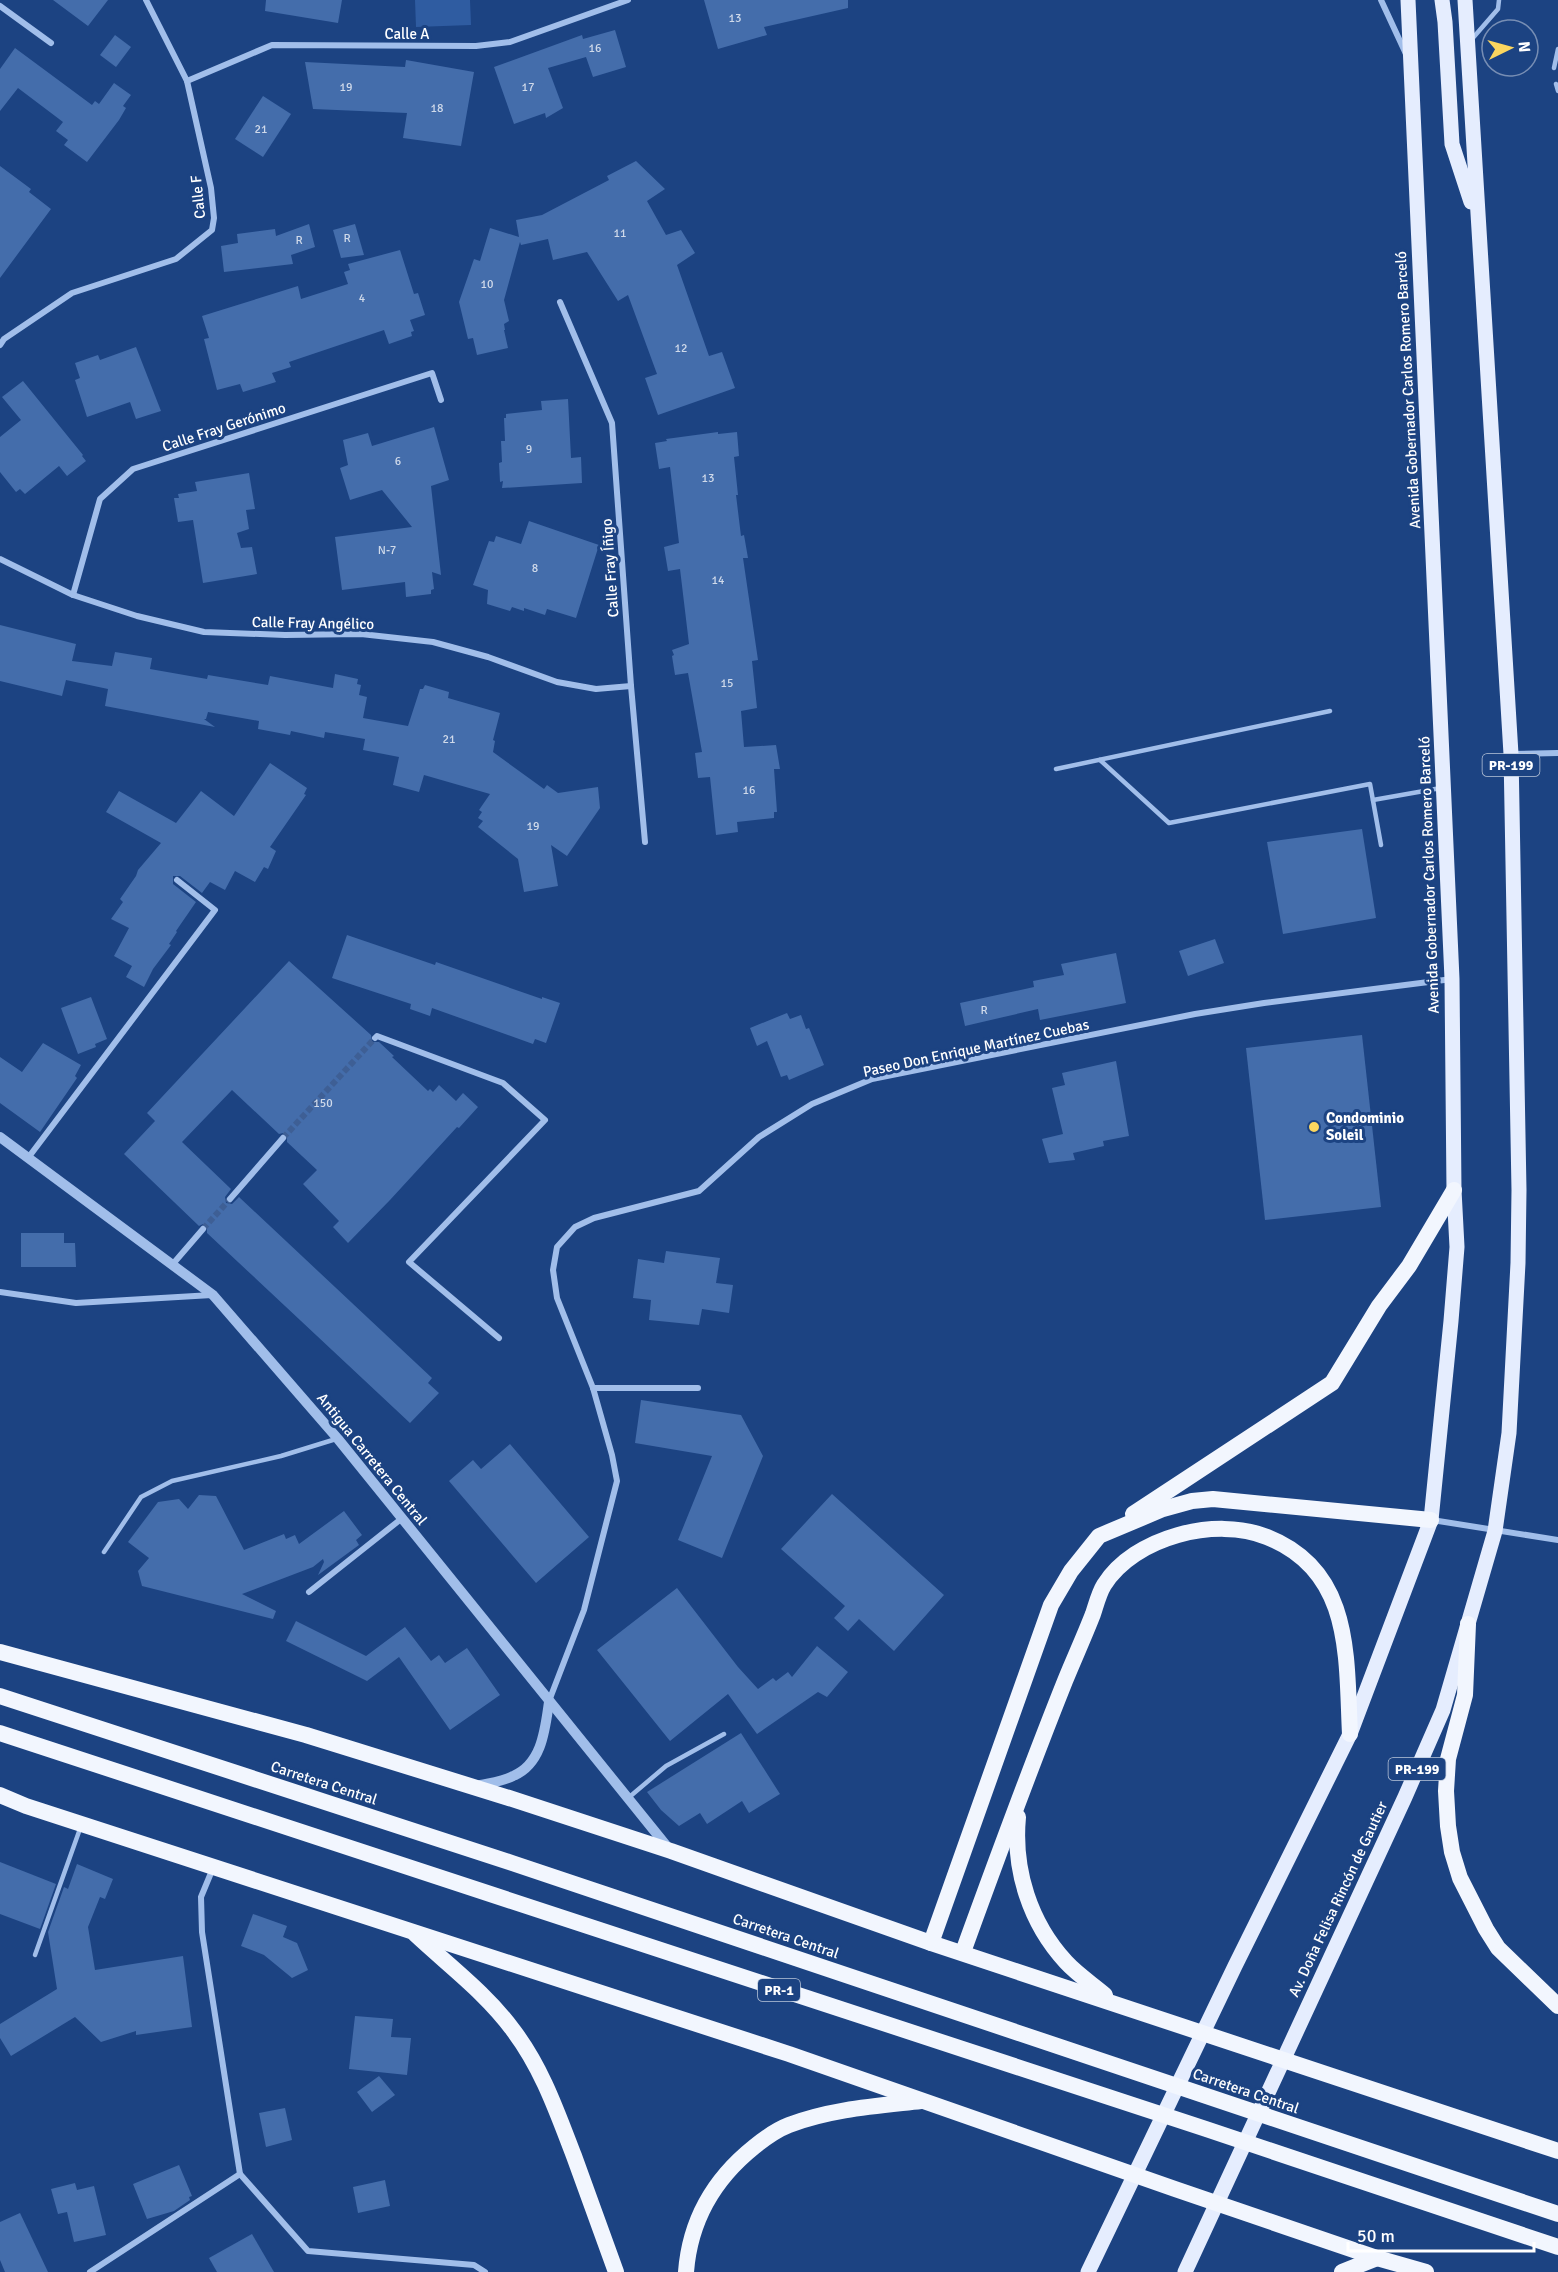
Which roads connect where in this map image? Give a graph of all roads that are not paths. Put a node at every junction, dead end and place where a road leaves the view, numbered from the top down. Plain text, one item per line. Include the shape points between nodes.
1 (146, 0) edge
2 (628, 0) edge
3 (1381, 0) edge
4 (1408, 0) edge
5 (1442, 0) edge
6 (1465, 0) edge
7 (1499, 0) edge
8 (0, 6) edge
9 (51, 43) dead end
10 (1467, 46) junction
11 (1558, 49) edge
12 (1411, 64) junction
13 (1554, 68) dead end
14 (187, 81) junction
15 (1556, 84) dead end
16 (1558, 91) edge
17 (1478, 222) junction
18 (560, 302) dead end
19 (0, 345) edge
20 (441, 400) dead end
21 (0, 559) edge
22 (73, 595) junction
23 (631, 686) junction
24 (1330, 711) dead end
25 (1558, 753) edge
26 (1511, 754) junction
27 (1100, 760) junction
28 (1056, 769) dead end
29 (1444, 787) junction
30 (1373, 800) junction
31 (645, 842) dead end
32 (1382, 845) dead end
33 (177, 880) dead end
34 (1452, 979) junction
35 (375, 1038) dead end
36 (0, 1137) edge
37 (283, 1138) tunnel mouth
38 (28, 1158) junction
39 (1454, 1190) junction
40 (230, 1199) tunnel mouth
41 (203, 1229) tunnel mouth
42 (172, 1265) junction
43 (0, 1292) edge
44 (213, 1295) junction
45 (499, 1338) dead end
46 (593, 1388) junction
47 (698, 1388) dead end
48 (338, 1439) junction
49 (401, 1519) junction
50 (1431, 1520) junction
51 (1495, 1531) junction
52 (1099, 1536) junction
53 (1558, 1540) edge
54 (104, 1552) dead end
55 (309, 1592) dead end
56 (1468, 1624) junction
57 (0, 1652) edge
58 (0, 1696) edge
59 (549, 1702) junction
60 (0, 1733) edge
61 (724, 1734) dead end
62 (1350, 1734) junction
63 (472, 1787) junction
64 (1020, 1793) junction
65 (0, 1795) edge
66 (627, 1799) junction
67 (82, 1824) junction
68 (671, 1851) junction
69 (213, 1867) junction
70 (410, 1930) junction
71 (931, 1943) junction
72 (963, 1952) junction
73 (35, 1955) dead end
74 (1112, 2001) junction
75 (1558, 2006) edge
76 (925, 2101) junction
77 (1558, 2151) edge
78 (240, 2174) junction
79 (1558, 2214) edge
80 (1558, 2247) edge
81 (1377, 2258) junction
82 (90, 2272) edge
83 (485, 2272) edge
84 (616, 2272) edge
85 (686, 2272) edge
86 (1088, 2272) edge
87 (1185, 2272) edge
88 (1342, 2272) edge
89 (1426, 2272) edge

1 - 14 street, Calle F
2 - 14 street, Calle A via 510,42 476,46 272,45
3 - 12 street
4 - 12 main road, Avenida Gobernador Carlos Romero Barceló
5 - 17 main road via 1452,144
6 - 10 main road, PR-199
7 - 10 lane via 1498,9
8 - 9 street
10 - 17 main road, PR-199
11 - 13 lane
12 - 29 main road, Avenida Gobernador Carlos Romero Barceló
14 - 19 street, Calle F via 211,188 212,230 176,259 72,293
15 - 16 lane
17 - 26 main road, PR-199
18 - 23 street, Calle Fray Íñigo via 612,423
20 - 22 street, Calle Fray Gerónimo via 432,373 133,469 100,499
21 - 22 street, Calle Fray Angélico
22 - 23 street, Calle Fray Angélico via 204,632 361,634 433,642 557,682 596,689
23 - 31 street, Calle Fray Íñigo
24 - 27 lane
25 - 26 street
26 - 51 main road, PR-199 via 1518,1263 1509,1433
27 - 28 lane
27 - 30 lane via 1168,823 1370,784
29 - 30 lane
29 - 34 main road, Avenida Gobernador Carlos Romero Barceló
30 - 32 lane
33 - 38 street via 216,910
34 - 39 main road, Avenida Gobernador Carlos Romero Barceló
34 - 46 street, Paseo Don Enrique Martínez Cuebas via 1195,1014 872,1079 812,1104 759,1137 699,1191 594,1218 574,1227 556,1247 553,1270 557,1298
35 - 45 street via 503,1083 545,1120 409,1262
36 - 38 street, Antigua Carretera Central
37 - 40 street
38 - 42 street, Antigua Carretera Central
39 - 50 main road, Avenida Gobernador Carlos Romero Barceló via 1452,1321
39 - 52 highway via 1332,1383
41 - 42 street
42 - 44 street, Antigua Carretera Central
43 - 44 street via 76,1303
44 - 48 street, Antigua Carretera Central
46 - 47 street
46 - 59 street, Paseo Don Enrique Martínez Cuebas via 616,1481 584,1610
48 - 49 street, Antigua Carretera Central
48 - 54 lane via 172,1481 141,1497
49 - 55 street
49 - 59 street, Antigua Carretera Central
50 - 51 street
50 - 52 highway via 1213,1499 1163,1509
50 - 62 main road, Avenida Gobernador Carlos Romero Barceló
51 - 53 street
51 - 56 main road, Av. Doña Felisa Rincón de Gautier / PR-199
52 - 71 highway via 1071,1570 1051,1605
56 - 75 highway via 1465,1695 1448,1760 1447,1814 1452,1852 1465,1888 1498,1948
56 - 87 main road, Av. Doña Felisa Rincón de Gautier / PR-199 via 1443,1710 1401,1808
57 - 63 highway via 306,1735
58 - 79 highway, Carretera Central / PR-1 via 512,1863
59 - 63 street via 545,1731 525,1770
59 - 66 street, Antigua Carretera Central
60 - 80 highway, PR-1
61 - 66 lane via 666,1766
62 - 64 highway via 1340,1619 1331,1592 1306,1561 1284,1544 1254,1531 1217,1528 1183,1534 1136,1553 1104,1584
62 - 86 main road
63 - 68 highway
64 - 72 highway
64 - 74 highway via 1017,1855 1035,1916 1067,1963
65 - 67 highway
66 - 68 street, Antigua Carretera Central
67 - 69 highway
67 - 73 lane
68 - 71 highway
69 - 70 highway
69 - 78 street via 201,1897 202,1932
70 - 76 highway
70 - 84 highway via 485,1998 512,2028 545,2080
71 - 72 highway
72 - 74 highway
74 - 77 highway
76 - 81 highway
76 - 85 highway via 819,2116 769,2135 734,2163 707,2198 690,2241
78 - 82 street
78 - 83 street via 308,2251 474,2265
81 - 88 highway
81 - 89 highway

